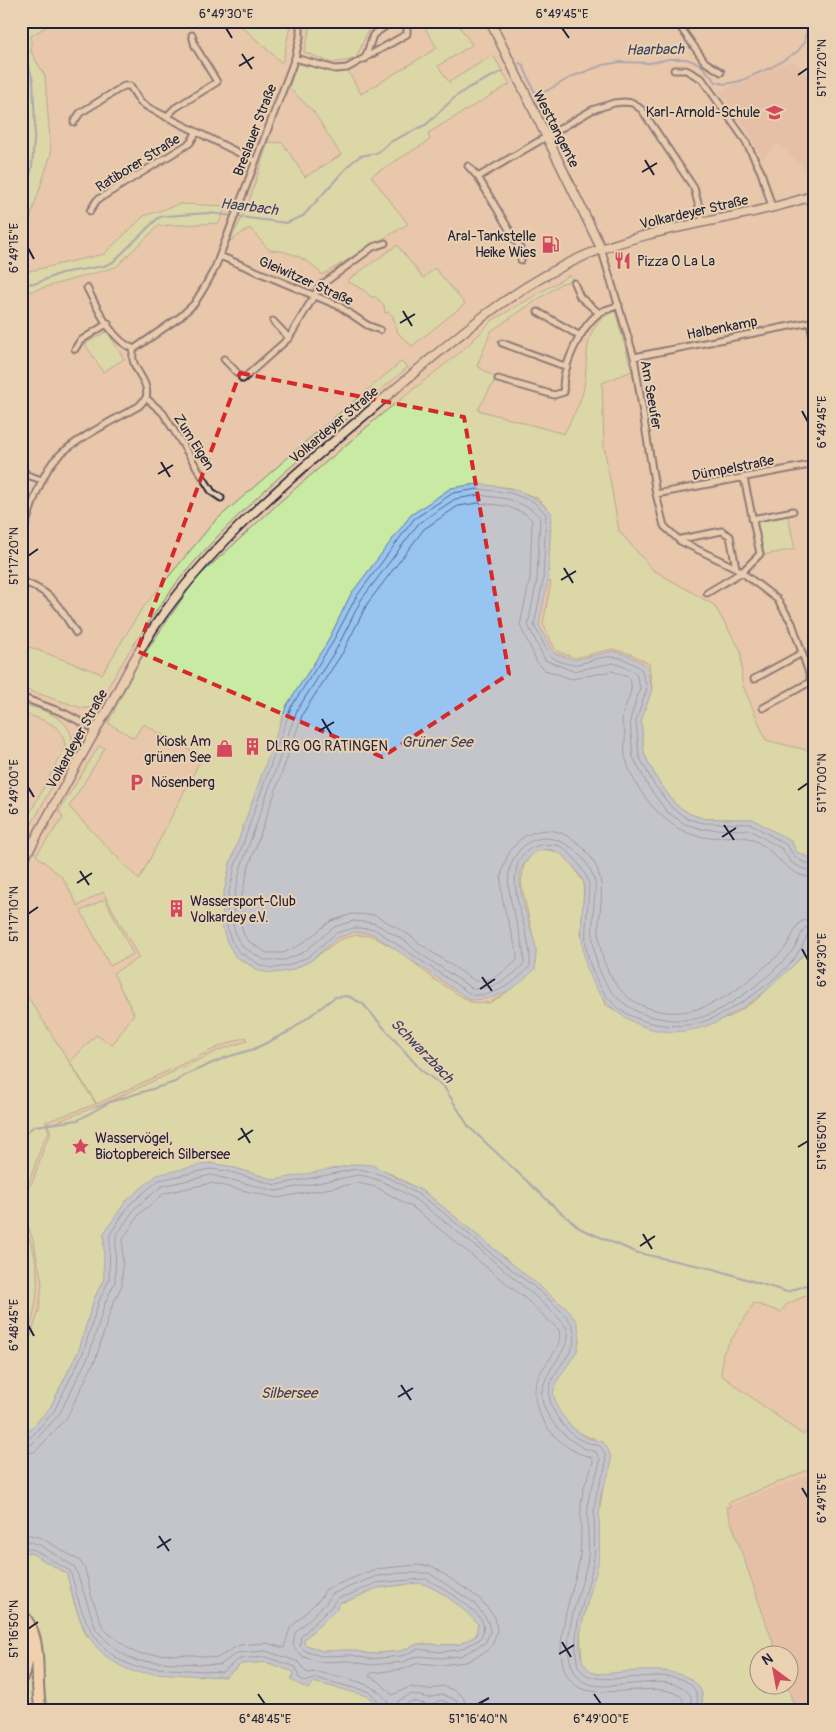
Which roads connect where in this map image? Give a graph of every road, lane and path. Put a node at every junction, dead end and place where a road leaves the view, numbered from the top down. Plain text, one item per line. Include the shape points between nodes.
1 (300, 21) edge
2 (393, 21) edge
3 (403, 21) edge
4 (490, 21) edge
5 (676, 21) edge
6 (192, 35) dead end
7 (295, 58) junction
8 (365, 59) junction
9 (674, 70) dead end
10 (721, 72) dead end
11 (166, 117) junction
12 (74, 122) dead end
13 (196, 133) junction
14 (546, 136) junction
15 (255, 161) junction
16 (468, 166) dead end
17 (478, 177) junction
18 (815, 195) edge
19 (772, 206) junction
20 (90, 211) dead end
21 (703, 222) junction
22 (386, 243) dead end
23 (601, 248) junction
24 (220, 256) junction
25 (521, 260) dead end
26 (574, 283) dead end
27 (87, 288) dead end
28 (314, 294) junction
29 (619, 306) junction
30 (538, 312) dead end
31 (599, 313) junction
32 (273, 320) dead end
33 (812, 322) edge
34 (108, 323) junction
35 (380, 330) dead end
36 (580, 336) junction
37 (289, 338) junction
38 (502, 344) dead end
39 (815, 347) edge
40 (75, 349) dead end
41 (134, 350) junction
42 (634, 358) junction
43 (224, 359) dead end
44 (567, 367) junction
45 (498, 378) dead end
46 (146, 398) junction
47 (815, 464) edge
48 (21, 467) edge
49 (744, 478) junction
50 (42, 480) junction
51 (656, 494) junction
52 (221, 498) dead end
53 (793, 511) dead end
54 (752, 518) junction
55 (21, 538) edge
56 (680, 541) junction
57 (736, 568) junction
58 (742, 572) junction
59 (21, 581) edge
60 (707, 593) dead end
61 (76, 633) dead end
62 (802, 653) junction
63 (754, 679) dead end
64 (810, 682) junction
65 (815, 690) edge
66 (21, 697) edge
67 (763, 708) dead end
68 (96, 730) junction
69 (21, 864) edge
70 (21, 1613) edge
71 (21, 1628) edge
72 (21, 1679) edge
73 (42, 1711) edge

1 - 7 street, Breslauer Straße
2 - 8 street via 373,35
3 - 8 street via 407,34
4 - 14 main road, Westtangente
5 - 10 street via 705,62
6 - 11 street via 195,46 217,82
7 - 8 street via 335,69 347,68
7 - 15 street, Breslauer Straße
9 - 19 street via 686,70 702,78 746,140
11 - 12 street via 140,102 130,86 124,86 80,114
11 - 13 street
13 - 15 street
13 - 20 street, Ratiborer Straße via 190,143 97,200
14 - 17 street
14 - 21 street via 592,110 614,103 633,103 642,110 694,188
14 - 23 main road, Westtangente
15 - 24 street, Breslauer Straße
16 - 17 street
17 - 25 street via 520,248
18 - 19 main road, Volkardeyer Straße
19 - 21 main road, Volkardeyer Straße
21 - 23 main road, Volkardeyer Straße
22 - 28 street via 373,247 320,286
23 - 29 street, Am Seeufer
23 - 68 main road, Volkardeyer Straße via 533,282 480,318 246,519 206,560 163,614
24 - 28 street, Gleiwitzer Straße
24 - 41 street, Breslauer Straße via 194,304
26 - 31 street via 580,298
27 - 34 street
28 - 35 street, Gleiwitzer Straße
28 - 37 street
29 - 31 street
29 - 42 street, Am Seeufer
30 - 36 street
31 - 36 street
32 - 37 street
33 - 39 street
33 - 42 street, Halbenkamp
34 - 40 street via 80,341
34 - 41 street via 123,344
36 - 44 street
37 - 43 street via 243,379
38 - 44 street
41 - 46 street via 132,359 147,386
42 - 51 street, Am Seeufer
44 - 45 street via 562,383 564,392 554,395
46 - 50 street via 139,406 62,453
46 - 52 street, Zum Eigen via 163,413 212,492
47 - 49 street, Dümpelstraße
48 - 50 street via 27,475
49 - 51 street, Dümpelstraße
49 - 54 street
50 - 55 street
51 - 56 street, Am Seeufer via 664,526
53 - 54 street
54 - 58 street via 760,554
56 - 57 street, Am Seeufer
56 - 57 street via 727,532
57 - 58 street, Am Seeufer
58 - 60 street
58 - 62 street, Am Seeufer via 782,606 792,622
59 - 61 street via 40,588 50,596
62 - 63 street
62 - 64 street, Am Seeufer
64 - 65 street, Am Seeufer
64 - 67 street
66 - 68 street via 64,713
68 - 69 main road, Volkardeyer Straße
70 - 73 highway via 37,1646
71 - 72 highway via 28,1651

